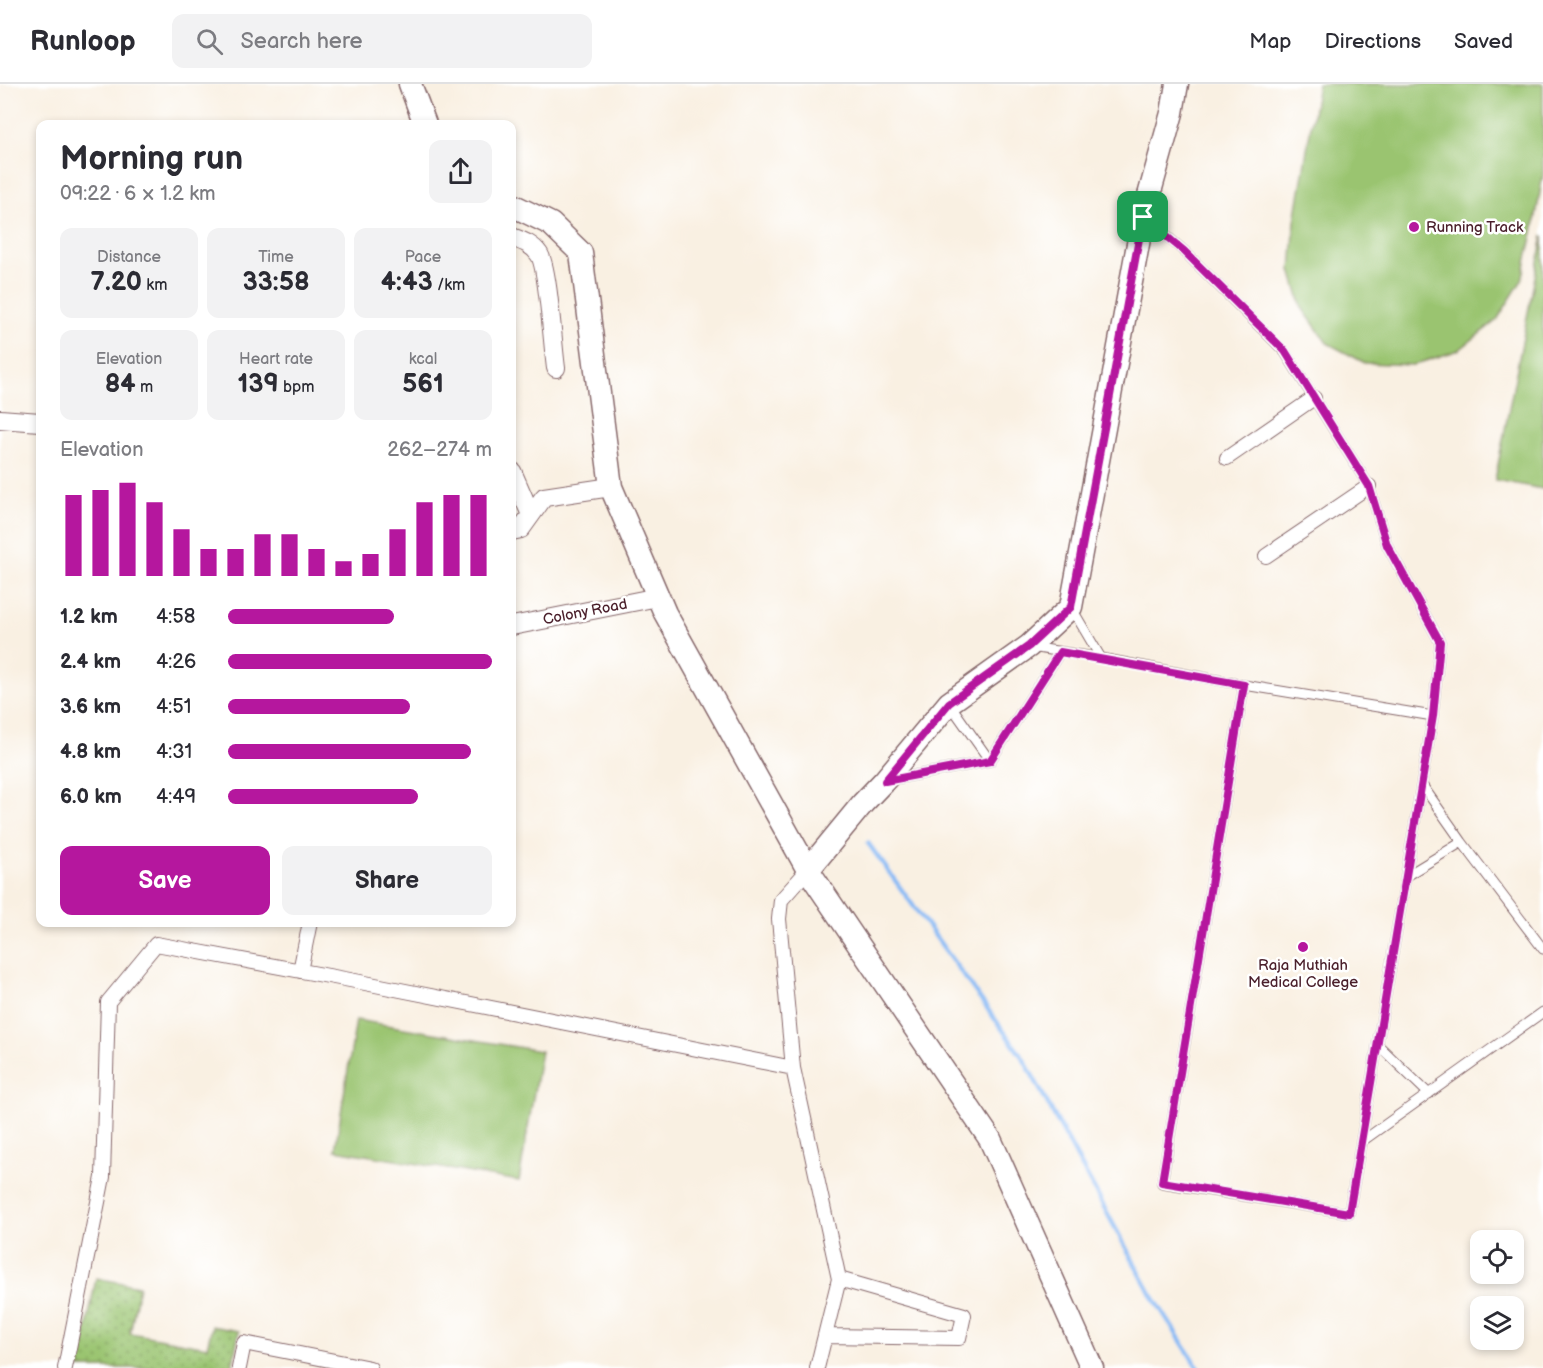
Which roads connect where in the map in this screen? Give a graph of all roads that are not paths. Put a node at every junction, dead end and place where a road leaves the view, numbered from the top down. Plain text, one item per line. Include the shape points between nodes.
1 (410, 84) edge
2 (1177, 84) edge
3 (423, 119) edge
4 (516, 207) edge
5 (1143, 217) junction
6 (516, 238) edge
7 (556, 368) dead end
8 (1314, 398) junction
9 (0, 419) edge
10 (36, 422) edge
11 (1227, 458) dead end
12 (516, 480) edge
13 (1369, 486) junction
14 (611, 487) junction
15 (531, 515) junction
16 (516, 530) edge
17 (1266, 556) dead end
18 (658, 597) junction
19 (1071, 607) junction
20 (516, 625) edge
21 (1029, 646) junction
22 (1060, 652) junction
23 (1101, 658) junction
24 (1244, 685) junction
25 (949, 703) junction
26 (1433, 716) junction
27 (990, 761) junction
28 (885, 781) junction
29 (1422, 785) junction
30 (1462, 842) junction
31 (808, 870) junction
32 (1406, 876) junction
33 (309, 927) edge
34 (1543, 949) edge
35 (300, 971) junction
36 (1543, 1012) edge
37 (1378, 1045) junction
38 (793, 1068) junction
39 (1429, 1094) junction
40 (1361, 1142) junction
41 (839, 1279) junction
42 (825, 1336) junction
43 (65, 1368) edge
44 (239, 1368) edge
45 (370, 1368) edge
46 (817, 1368) edge
47 (1092, 1368) edge

1 - 3 street
2 - 5 street
4 - 14 street via 550,224 581,253
5 - 8 lane via 1184,251 1285,351
5 - 19 street
6 - 7 street via 527,242 540,255
8 - 11 street
8 - 13 lane
9 - 10 street
12 - 15 street
13 - 17 street
13 - 26 lane via 1387,545 1440,642
14 - 15 street via 544,497
14 - 18 street
15 - 16 street
18 - 20 street, Colony Road
18 - 31 street
19 - 21 street
19 - 23 lane
21 - 22 lane
21 - 25 street
22 - 23 lane
22 - 27 lane
23 - 24 lane
24 - 26 lane
24 - 40 lane via 1162,1182 1349,1213
25 - 27 lane
25 - 28 street
26 - 29 lane
27 - 28 lane
28 - 31 street
29 - 30 lane
29 - 32 lane
30 - 32 lane
30 - 34 lane
31 - 38 street via 781,900 779,919
31 - 47 street via 990,1139
32 - 37 lane
33 - 35 street
35 - 38 street
35 - 43 street via 156,944 108,1002 103,1177
36 - 39 lane
37 - 39 lane
37 - 40 lane
38 - 41 street
39 - 40 lane
41 - 42 street
41 - 42 street via 964,1316 959,1338
42 - 46 street
44 - 45 street via 244,1343

